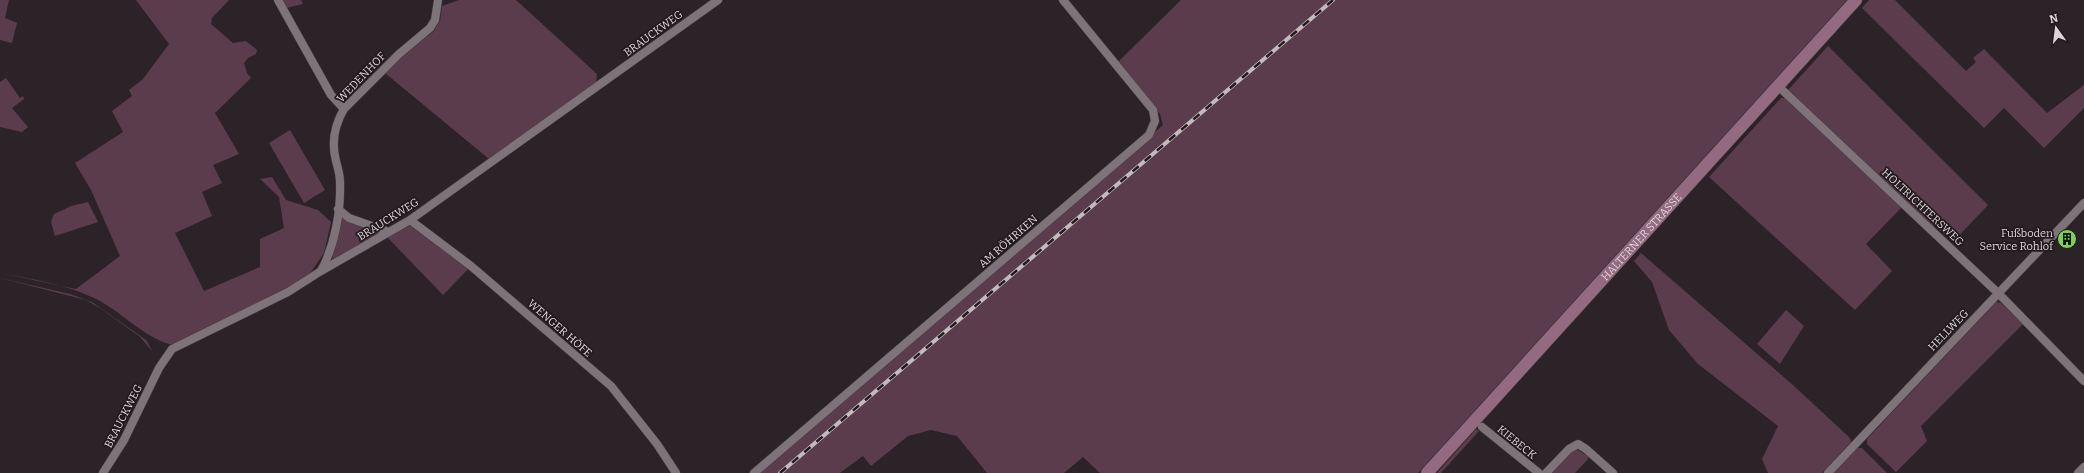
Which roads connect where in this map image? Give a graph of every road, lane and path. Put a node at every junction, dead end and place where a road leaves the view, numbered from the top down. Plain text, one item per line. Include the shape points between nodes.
1 (278, 0) edge
2 (438, 0) edge
3 (718, 0) edge
4 (1063, 0) edge
5 (1856, 0) edge
6 (1778, 86) junction
7 (344, 109) junction
8 (2084, 203) edge
9 (338, 209) junction
10 (410, 220) junction
11 (389, 232) junction
12 (320, 271) junction
13 (1998, 294) junction
14 (2084, 381) edge
15 (1482, 427) dead end
16 (2084, 466) edge
17 (103, 473) edge
18 (676, 473) edge
19 (754, 473) edge
20 (1427, 473) edge
21 (1539, 473) edge
22 (1546, 473) edge
23 (1613, 473) edge
24 (1828, 473) edge
25 (2078, 473) edge

1 - 7 street via 331,95
2 - 7 street, WEDENHOF via 435,20 430,28 399,54
3 - 10 street, BRAUCKWEG
4 - 19 street, AM RÖHRKEN via 1153,110 1155,121 1149,134
5 - 6 main road, HALTERNER STRASSE
6 - 13 street, HOLTRICHTERSWEG
6 - 20 main road, HALTERNER STRASSE
7 - 9 street, WEDENHOF via 336,125 333,143 340,180
8 - 13 street, HELLWEG
9 - 11 street via 349,218
9 - 12 street, WEDENHOF via 332,246
10 - 11 street, BRAUCKWEG
10 - 18 street, WENGER HÖFE via 471,266 611,386 657,444
11 - 12 street, BRAUCKWEG
12 - 17 street, BRAUCKWEG via 274,299 172,349 158,368 124,440
13 - 14 street, HOLTRICHTERSWEG
13 - 24 street, HELLWEG
15 - 21 street, KIEBECK
16 - 25 street
22 - 23 street via 1569,449 1578,444

